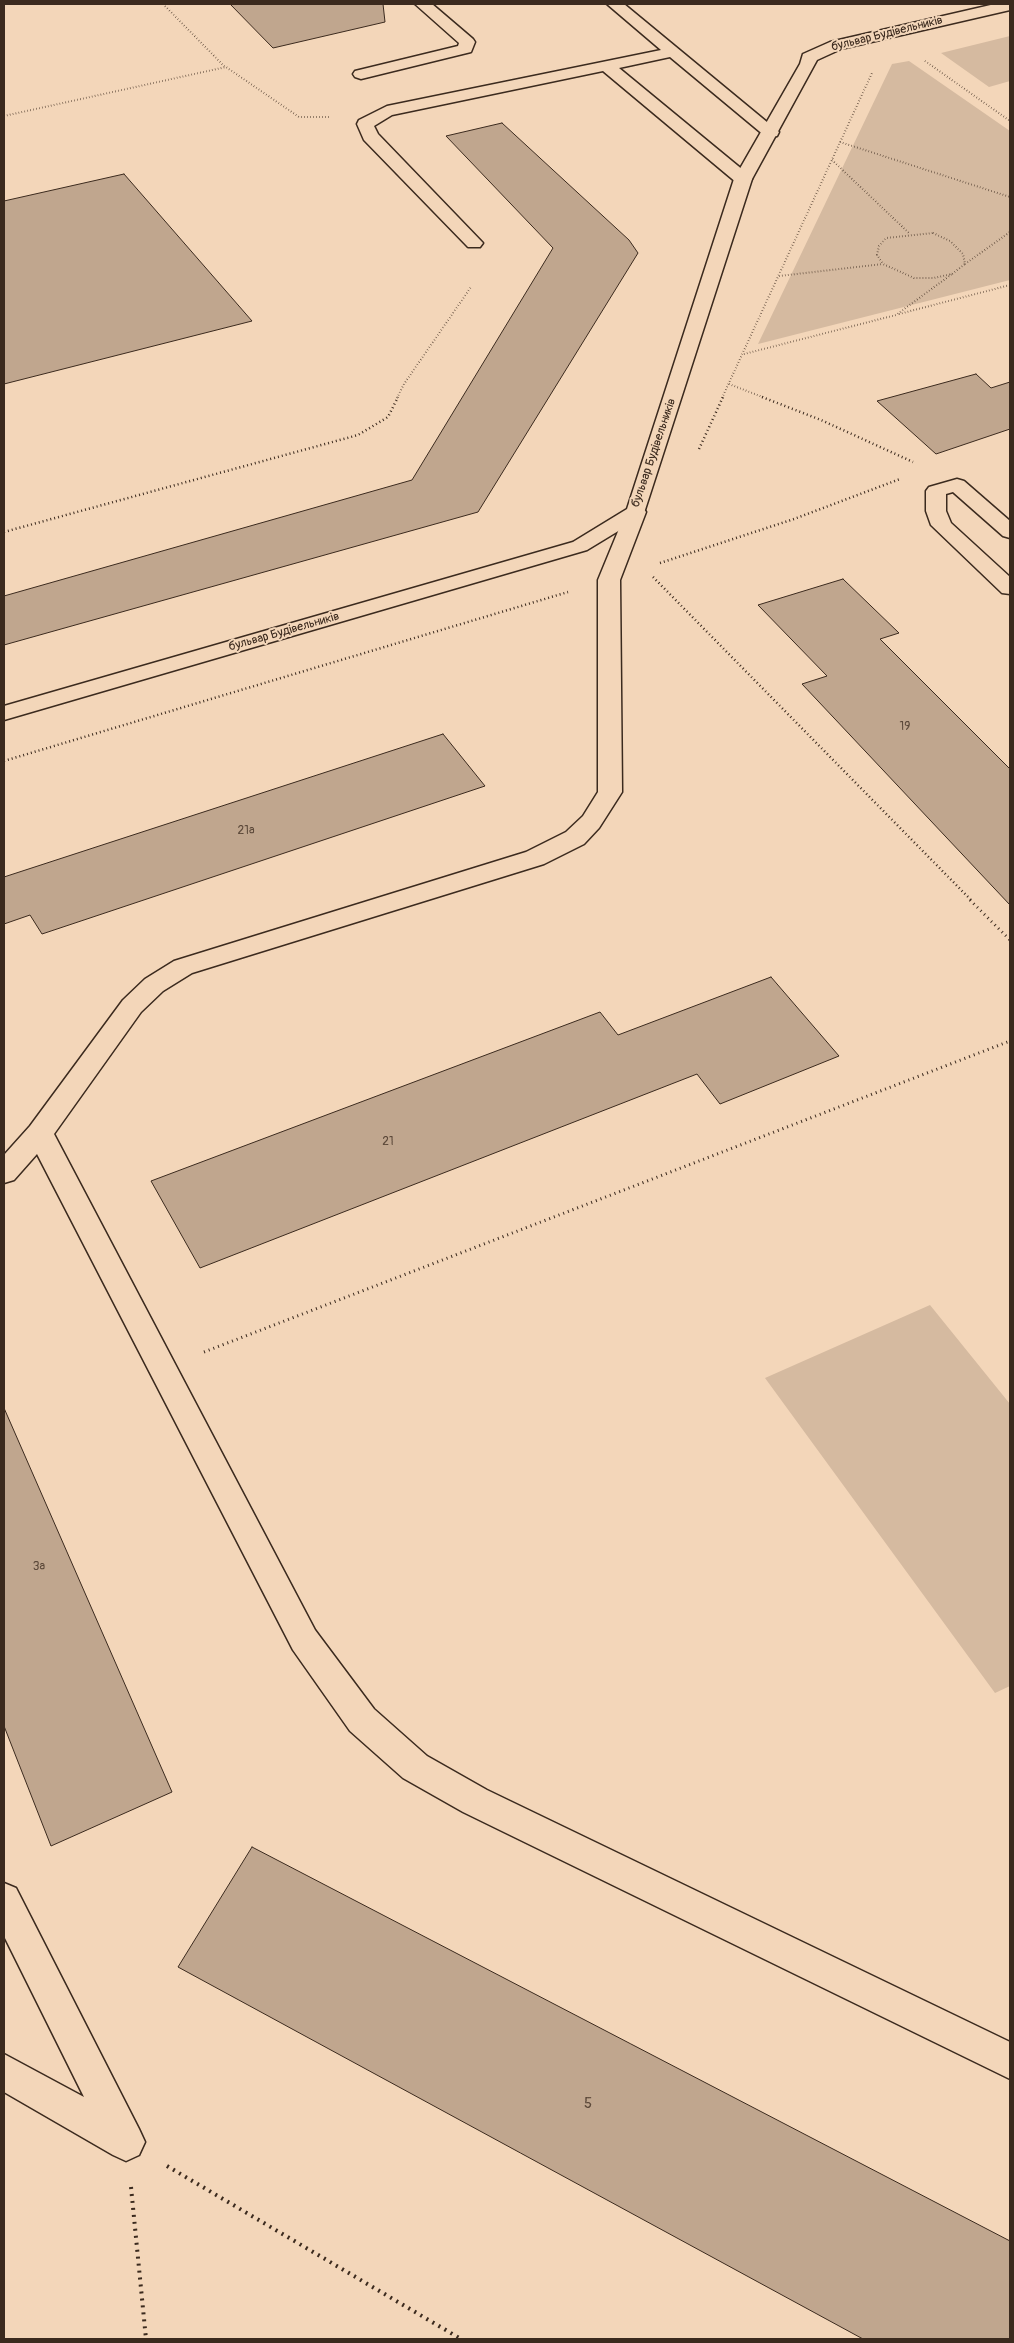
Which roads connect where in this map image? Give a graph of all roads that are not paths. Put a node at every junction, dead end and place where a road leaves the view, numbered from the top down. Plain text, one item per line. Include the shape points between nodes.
1 (423, 4) edge
2 (615, 4) edge
3 (1010, 5) edge
4 (672, 52) junction
5 (607, 66) junction
6 (361, 74) dead end
7 (771, 132) junction
8 (743, 179) junction
9 (474, 243) dead end
10 (636, 512) junction
11 (1010, 532) edge
12 (1010, 588) edge
13 (4, 713) edge
14 (40, 1133) junction
15 (4, 1173) edge
16 (4, 1900) edge
17 (1010, 2061) edge
18 (4, 2072) edge

1 - 6 street via 467,42 465,49
2 - 4 street
3 - 7 street, бульвар Будівельників via 836,45 809,56 808,64
4 - 5 street
4 - 7 street
5 - 8 street
5 - 9 street via 395,109 365,124 370,136
7 - 8 street, бульвар Будівельників
8 - 10 street, бульвар Будівельників
10 - 13 street, бульвар Будівельників via 580,546
10 - 14 street via 609,580 610,792 591,822 575,838 535,858 183,967 154,985 132,1006
11 - 12 street via 957,485 936,491 936,511 941,524
14 - 15 street
14 - 17 street via 304,1640 362,1720 415,1767 475,1800
16 - 18 street via 126,2142

